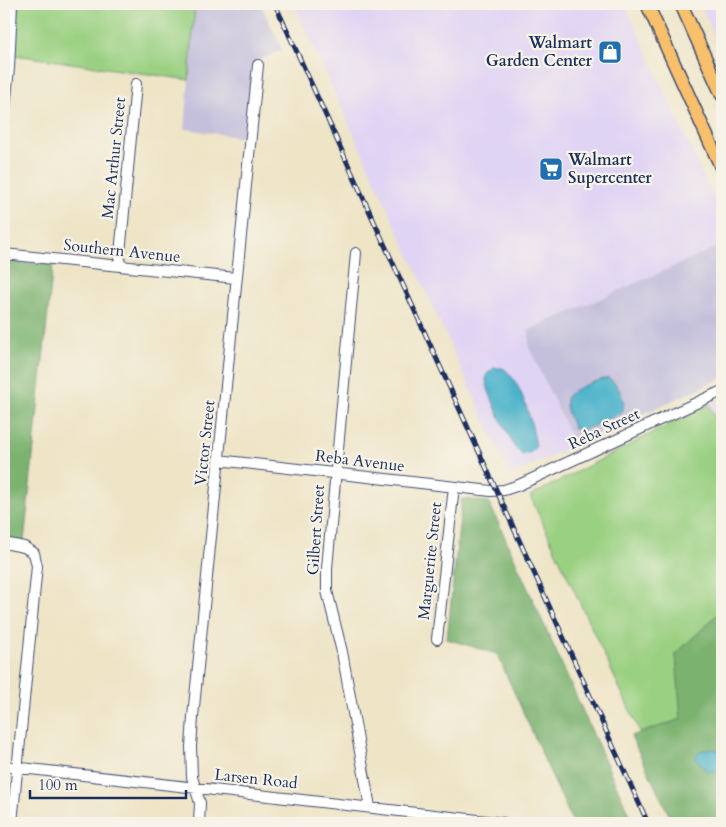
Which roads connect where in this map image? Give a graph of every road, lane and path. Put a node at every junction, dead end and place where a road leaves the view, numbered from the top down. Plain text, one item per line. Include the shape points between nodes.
1 (12, 4) edge
2 (647, 4) edge
3 (681, 4) edge
4 (258, 65) dead end
5 (136, 84) dead end
6 (722, 95) edge
7 (4, 117) edge
8 (722, 169) edge
9 (356, 253) dead end
10 (4, 254) edge
11 (119, 265) junction
12 (236, 278) junction
13 (722, 391) edge
14 (218, 460) junction
15 (335, 474) junction
16 (454, 488) junction
17 (498, 491) joint
18 (4, 543) edge
19 (437, 639) dead end
20 (4, 766) edge
21 (18, 768) junction
22 (194, 788) junction
23 (370, 807) junction
24 (12, 823) edge
25 (199, 823) edge
26 (502, 823) edge

1 - 7 street
2 - 8 main road
3 - 6 main road
4 - 12 street, Victor Street
5 - 11 street, Mac Arthur Street
9 - 15 street, Gilbert Street
10 - 11 street, Southern Avenue
11 - 12 street, Southern Avenue
12 - 14 street, Victor Street
13 - 17 street, Reba Street via 518,485
14 - 15 street, Reba Avenue
14 - 22 street, Victor Street via 193,717
15 - 16 street, Reba Avenue
15 - 23 street, Gilbert Street via 328,592
16 - 17 street, Reba Avenue
16 - 19 street, Marguerite Street
18 - 21 street via 24,547 34,553 37,566
20 - 21 street, Larsen Road
21 - 22 street, Larsen Road
21 - 24 street
22 - 23 street, Larsen Road
22 - 25 street, Victor Street via 200,803
23 - 26 street, Larsen Road

